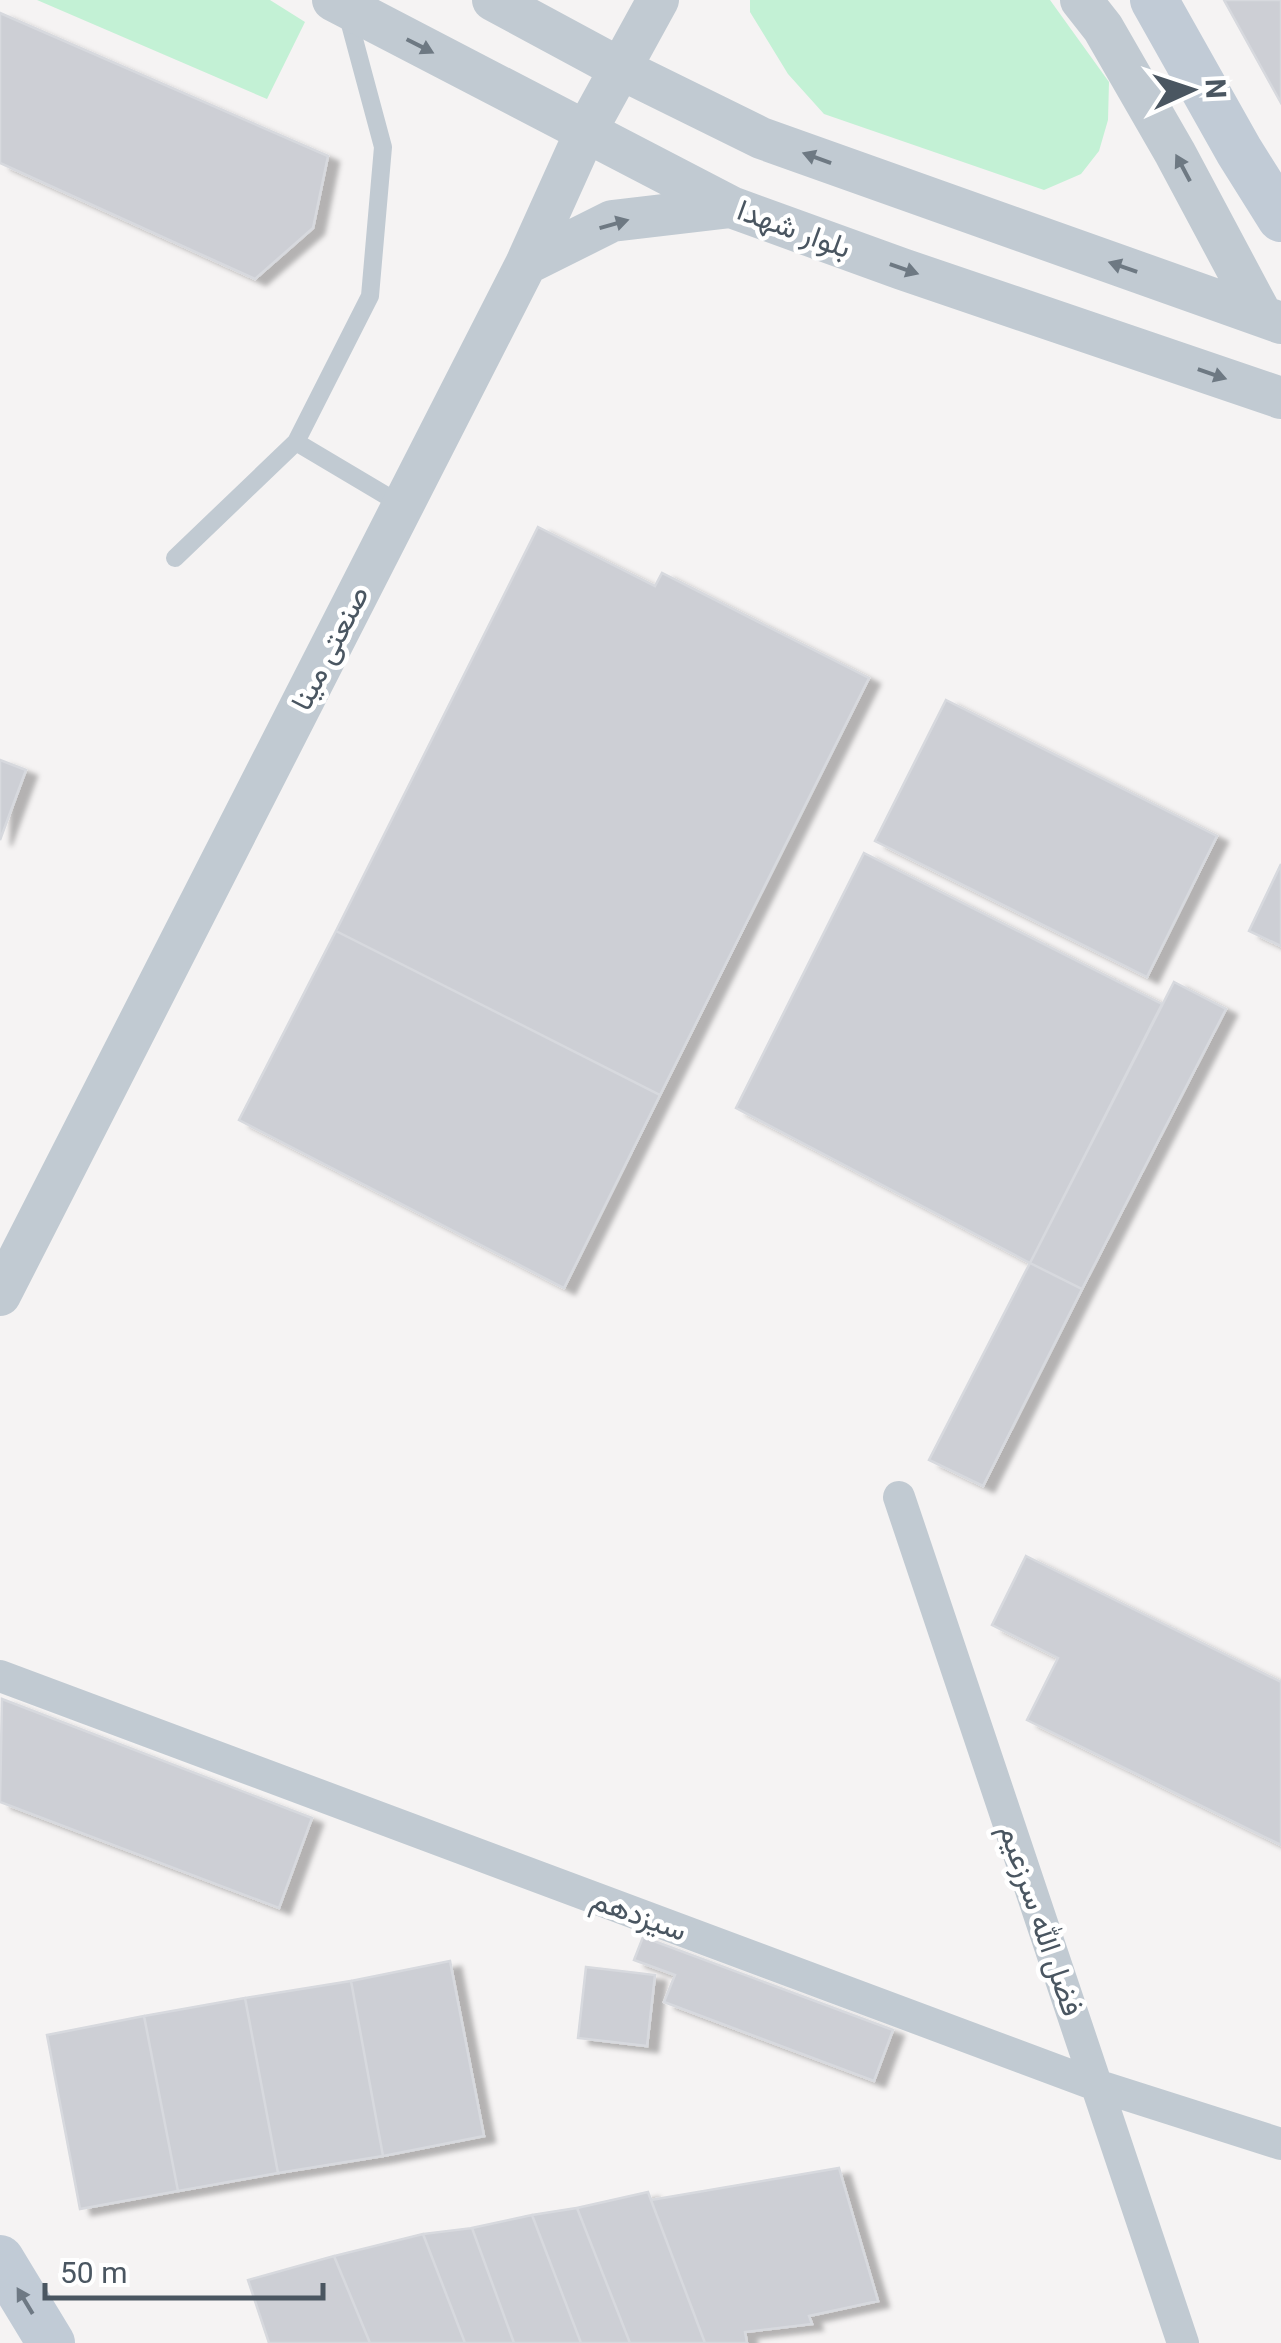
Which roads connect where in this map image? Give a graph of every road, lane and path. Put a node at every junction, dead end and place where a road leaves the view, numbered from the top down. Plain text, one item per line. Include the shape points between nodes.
1 (493, 0) edge
2 (658, 0) edge
3 (1081, 0) edge
4 (1154, 0) edge
5 (340, 4) edge
6 (618, 68) junction
7 (585, 133) junction
8 (731, 207) junction
9 (1281, 218) edge
10 (526, 264) junction
11 (1271, 319) edge
12 (1281, 398) edge
13 (296, 442) junction
14 (402, 505) junction
15 (175, 558) dead end
16 (0, 1295) edge
17 (898, 1497) dead end
18 (0, 1676) edge
19 (1096, 2085) junction
20 (1281, 2144) edge
21 (0, 2259) edge
22 (51, 2343) edge
23 (1183, 2343) edge

1 - 6 street
2 - 6 street, صنعتی مینا
11 -> 3 street
4 - 9 main road
5 -> 7 street, بلوار شهدا
5 - 13 lane via 383,147 370,296
6 - 7 street, صنعتی مینا
11 -> 6 street via 760,138
7 - 8 street, بلوار شهدا
7 - 10 street, صنعتی مینا
10 -> 8 street via 612,221
8 -> 12 street, بلوار شهدا
10 - 14 street, صنعتی مینا
13 - 14 lane
13 - 15 lane
14 - 16 street, صنعتی مینا
17 - 19 street, فضل الله سرزعیم
18 - 19 street, سیزدهم
19 - 20 street, سیزدهم
19 - 23 street, فضل الله سرزعیم
22 -> 21 main road

